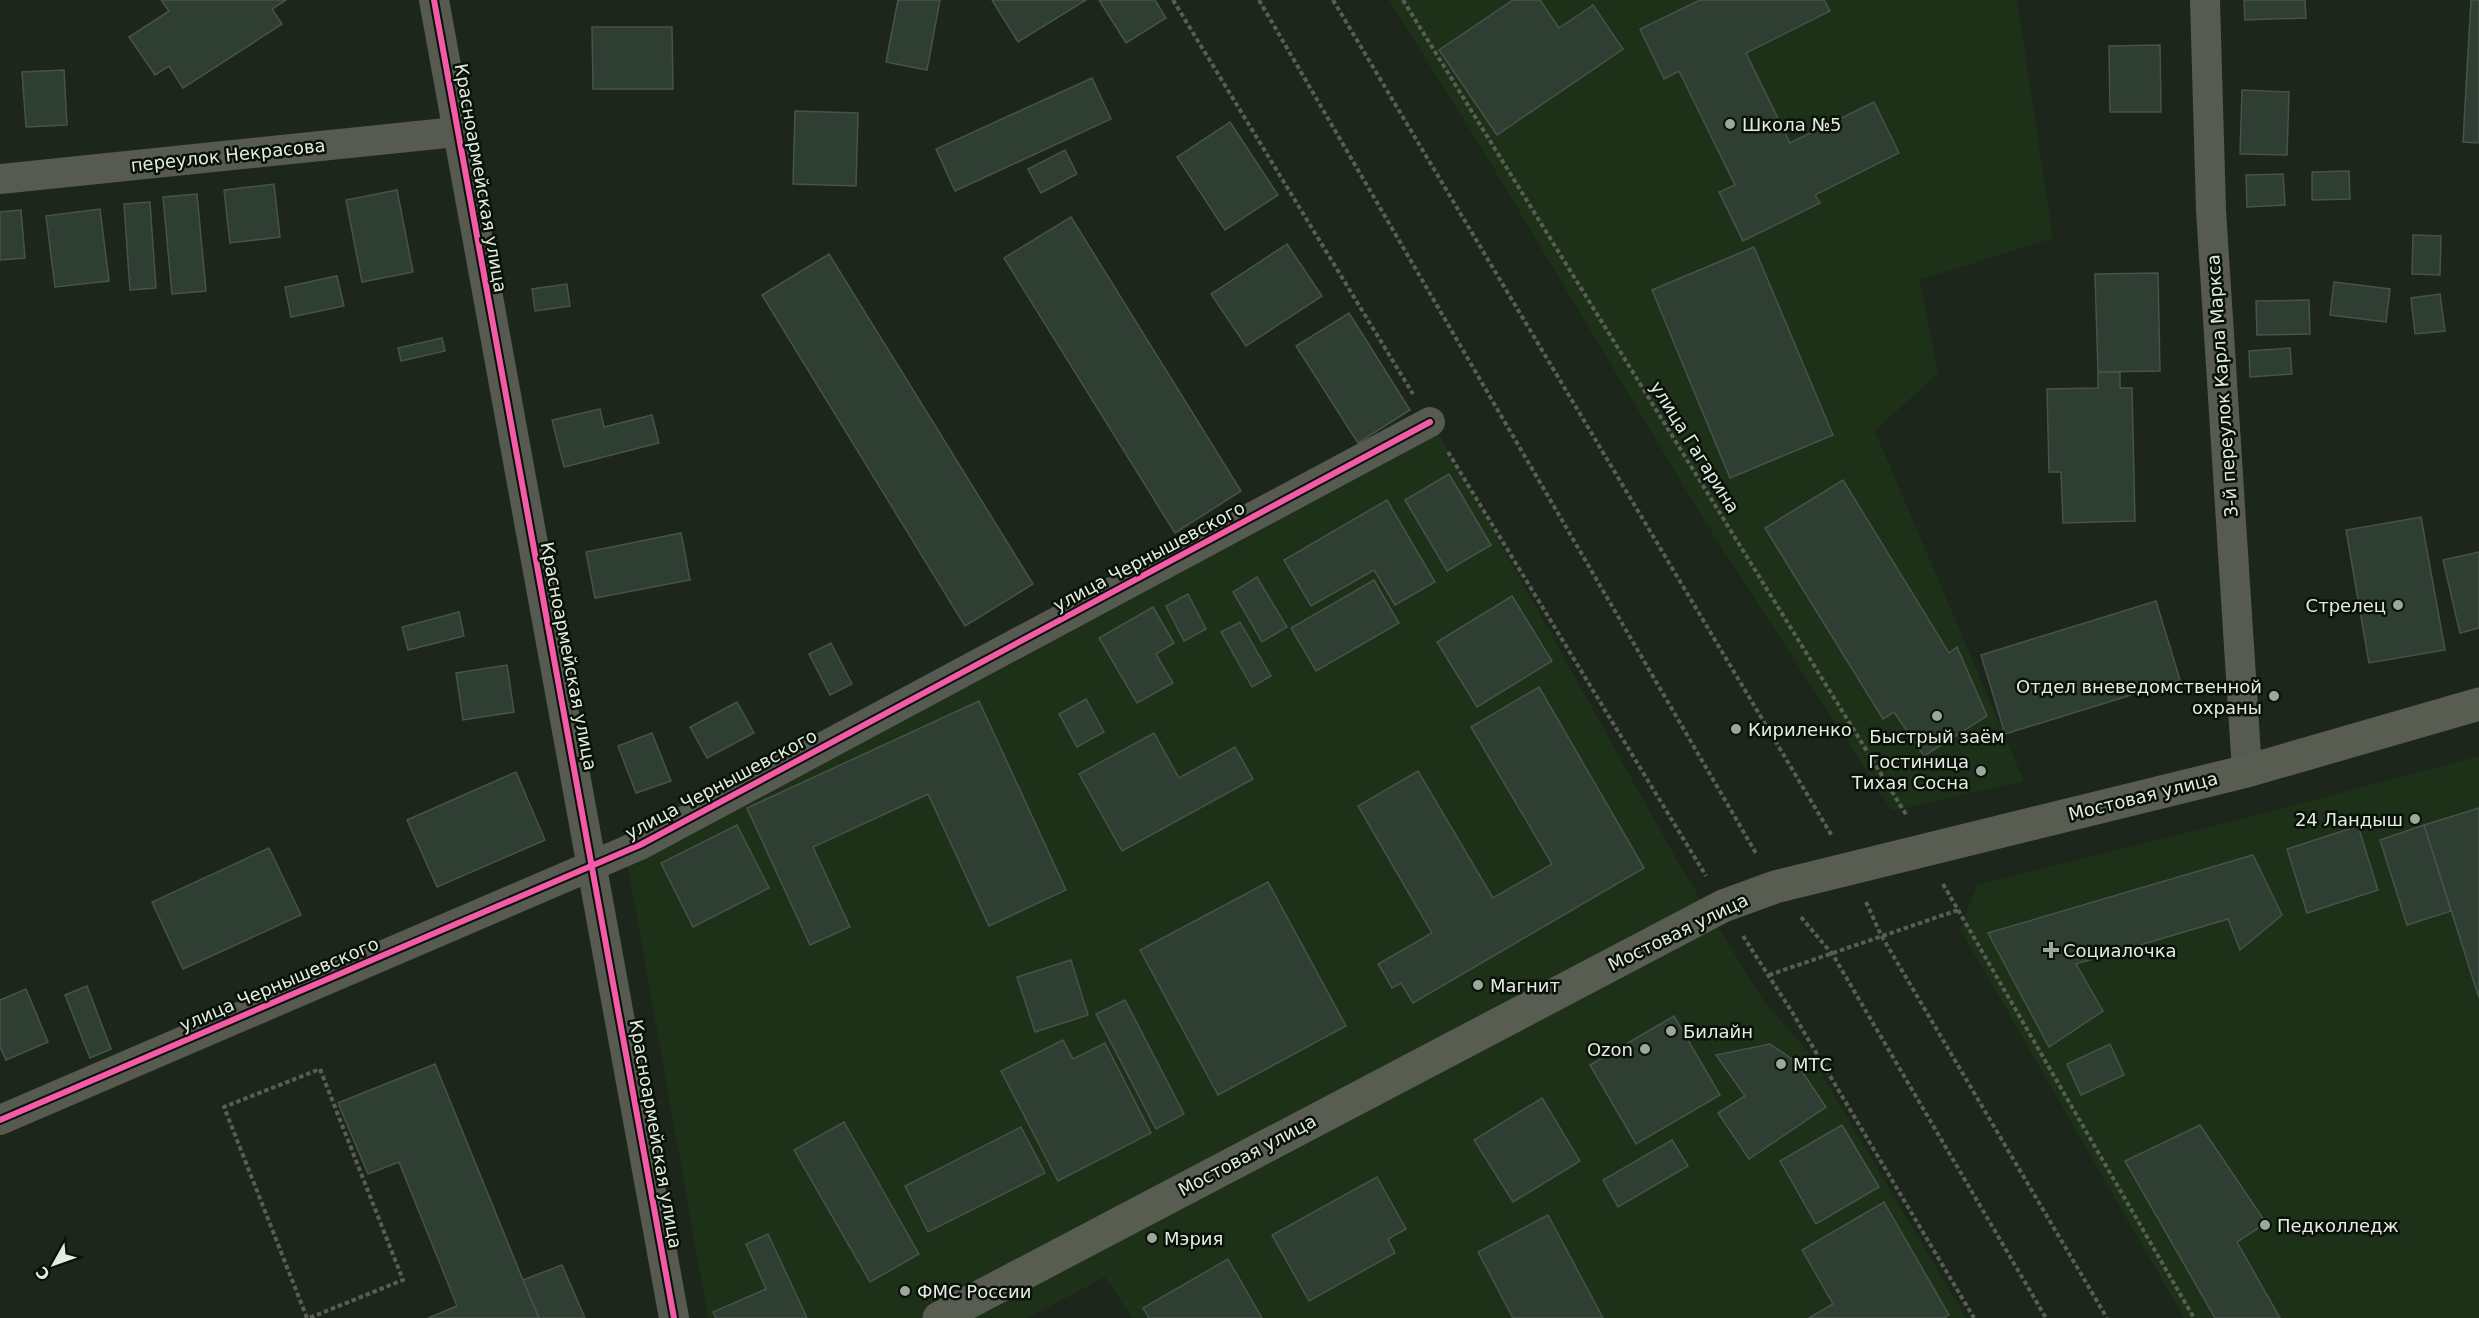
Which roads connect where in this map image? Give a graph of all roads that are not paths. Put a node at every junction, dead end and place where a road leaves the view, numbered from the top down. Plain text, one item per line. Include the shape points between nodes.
1 (434, 0) edge
2 (2205, 0) edge
3 (456, 132) junction
4 (0, 179) edge
5 (1430, 422) dead end
6 (2479, 704) edge
7 (2247, 771) junction
8 (593, 864) junction
9 (0, 1120) edge
10 (674, 1318) edge
11 (939, 1318) edge

1 - 3 street, Красноармейская улица
2 - 7 street, 3-й переулок Карла Маркса via 2211,210
3 - 4 street, переулок Некрасова
3 - 8 street, Красноармейская улица
5 - 8 street, улица Чернышевского via 640,845
6 - 7 main road, Мостовая улица
7 - 11 main road, Мостовая улица via 1775,886 1723,906
8 - 9 street, улица Чернышевского
8 - 10 street, Красноармейская улица

